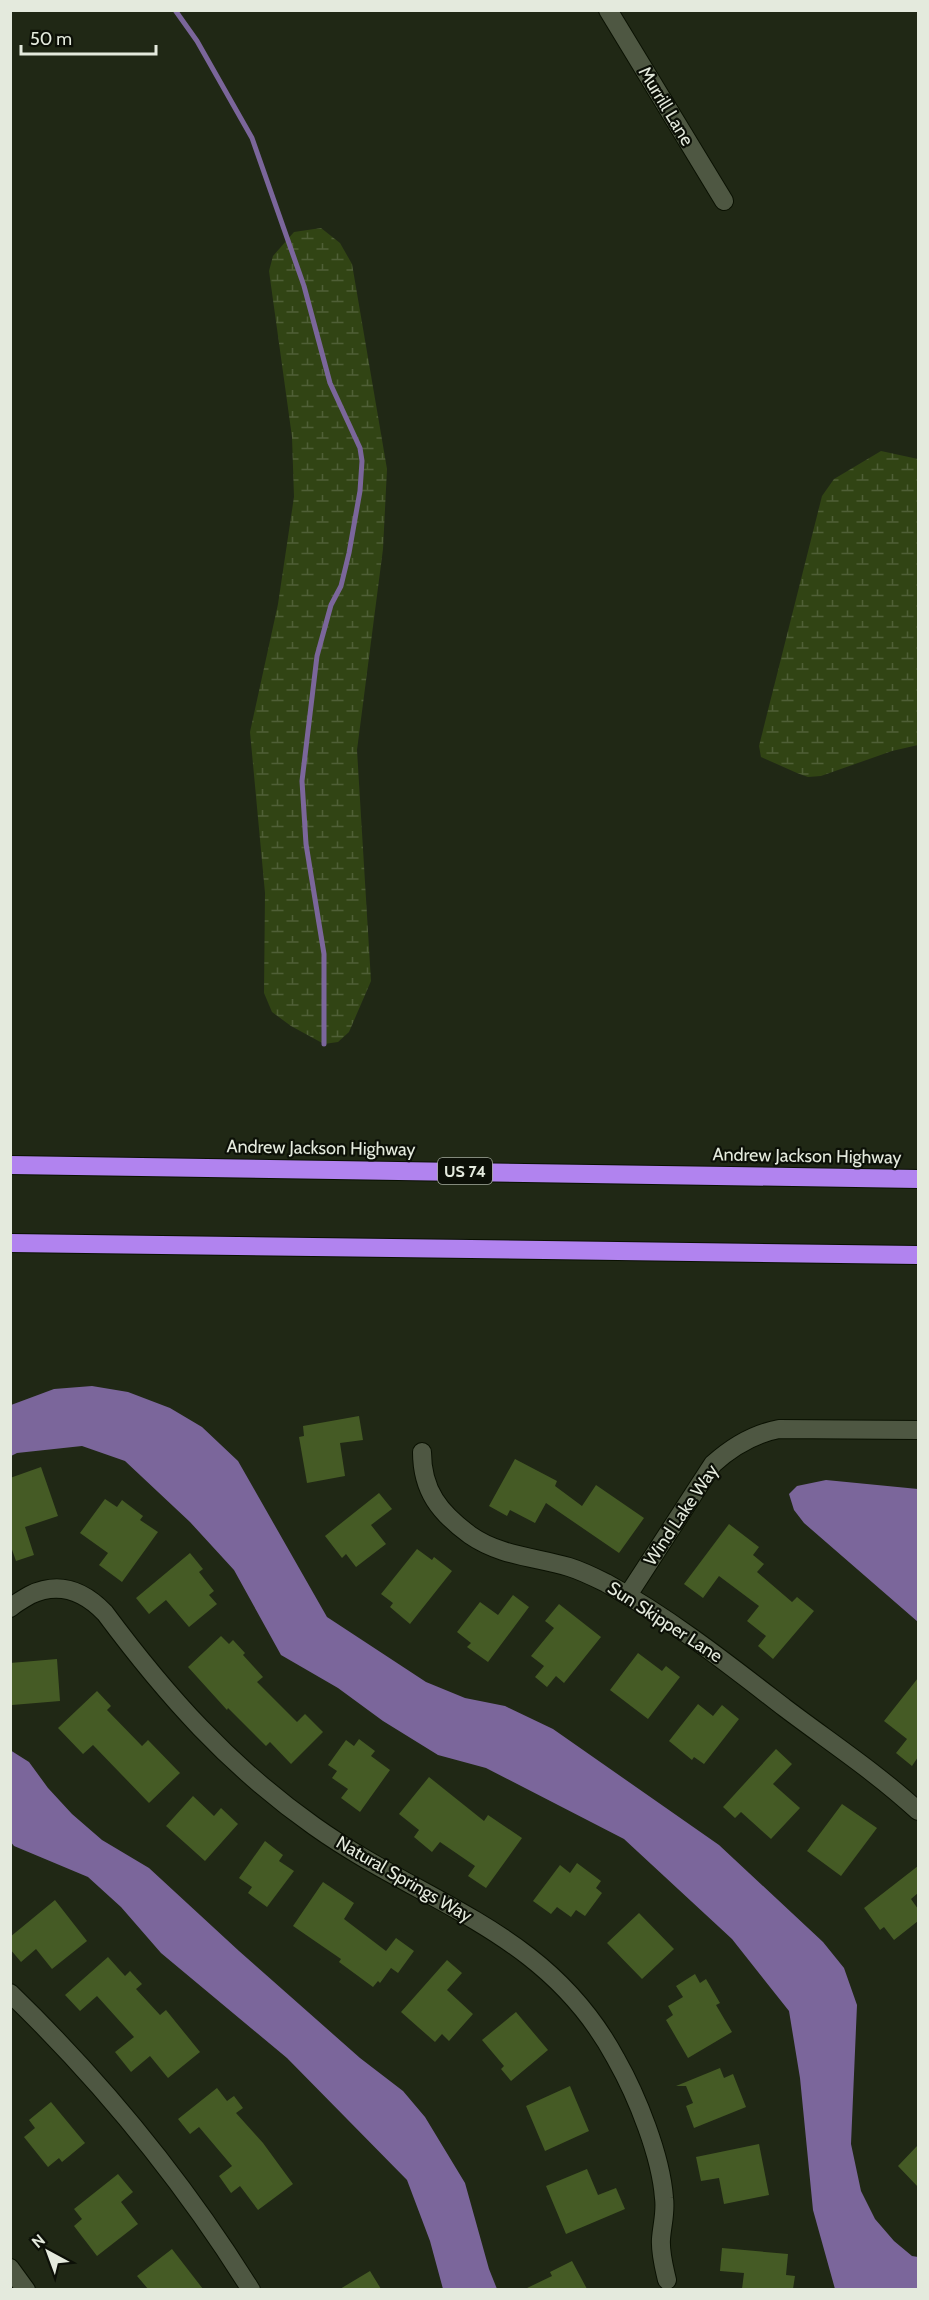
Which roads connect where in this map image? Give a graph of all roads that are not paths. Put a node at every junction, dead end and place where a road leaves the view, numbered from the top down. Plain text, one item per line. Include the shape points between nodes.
1 (608, 10) edge
2 (724, 201) dead end
3 (10, 1165) edge
4 (918, 1179) edge
5 (10, 1242) edge
6 (918, 1255) edge
7 (918, 1430) edge
8 (422, 1452) dead end
9 (628, 1595) junction
10 (10, 1608) edge
11 (918, 1811) edge
12 (10, 1993) edge
13 (10, 2268) edge
14 (667, 2280) dead end
15 (26, 2289) edge
16 (252, 2289) edge

1 - 2 street, Murrill Lane
3 - 4 highway, Andrew Jackson Highway / US 74
5 - 6 highway
7 - 9 street, Wind Lake Way via 779,1429 746,1440 713,1464
8 - 9 street, Sun Skipper Lane via 430,1493 472,1536 505,1552 585,1573
9 - 11 street, Sun Skipper Lane via 736,1669
10 - 14 street, Natural Springs Way via 40,1590 69,1589 81,1593 105,1613 172,1699 246,1773 339,1842 517,1946 565,1988 595,2024 617,2061 653,2148 663,2188 665,2212 660,2241
12 - 16 street via 82,2065 146,2140
13 - 15 street

